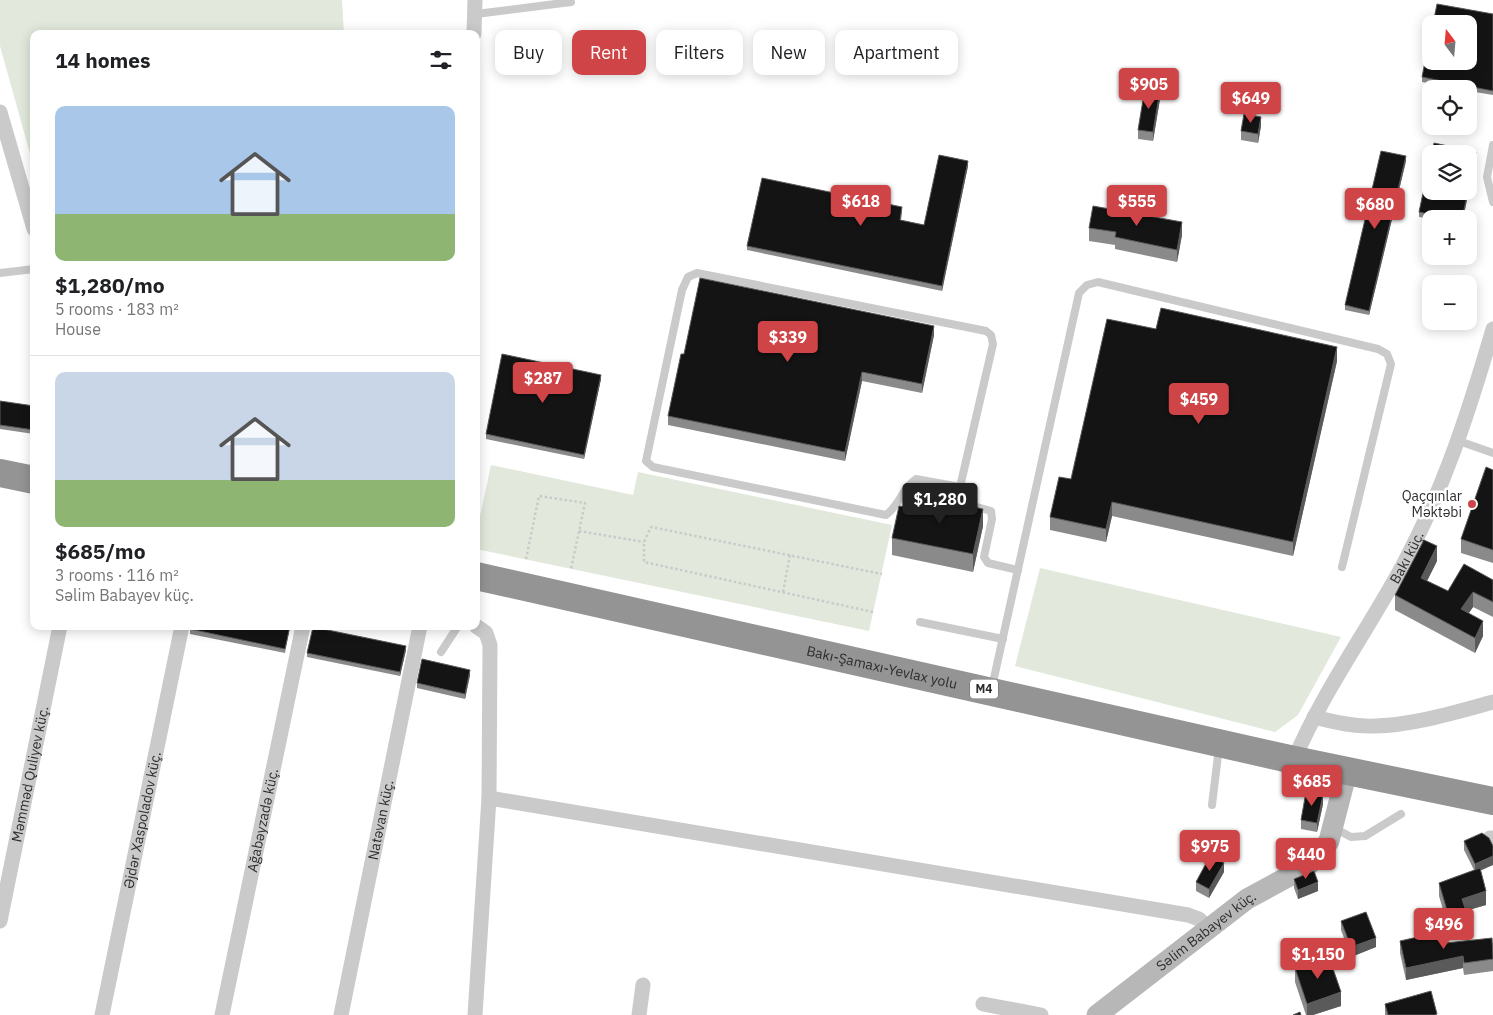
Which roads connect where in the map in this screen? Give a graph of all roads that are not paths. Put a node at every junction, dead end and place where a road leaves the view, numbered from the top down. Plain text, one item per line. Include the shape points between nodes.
1 (572, 2) dead end
2 (476, 7) edge
3 (474, 30) edge
4 (0, 112) edge
5 (1493, 145) edge
6 (1493, 202) edge
7 (30, 215) edge
8 (30, 269) edge
9 (0, 272) edge
10 (1493, 328) edge
11 (1459, 441) junction
12 (1493, 453) edge
13 (0, 473) edge
14 (30, 479) edge
15 (960, 487) junction
16 (1342, 567) dead end
17 (1018, 570) junction
18 (480, 577) edge
19 (920, 622) dead end
20 (480, 629) edge
21 (59, 630) edge
22 (181, 630) edge
23 (301, 630) edge
24 (419, 630) edge
25 (455, 630) edge
26 (1003, 639) junction
27 (440, 652) dead end
28 (991, 691) junction
29 (1493, 702) edge
30 (1314, 717) junction
31 (1220, 743) junction
32 (1294, 760) junction
33 (1346, 771) junction
34 (489, 798) junction
35 (1493, 801) edge
36 (1212, 805) dead end
37 (1401, 814) dead end
38 (1332, 828) junction
39 (0, 921) edge
40 (1208, 928) junction
41 (643, 985) dead end
42 (983, 1004) dead end
43 (102, 1015) edge
44 (222, 1015) edge
45 (341, 1015) edge
46 (475, 1015) edge
47 (639, 1015) edge
48 (1040, 1015) edge
49 (1097, 1015) edge

1 - 2 lane
2 - 3 street
4 - 7 street
5 - 6 lane via 1487,177
8 - 9 lane
10 - 11 street, Bakı küç.
11 - 12 lane
11 - 30 street, Bakı küç. via 1403,565
13 - 14 highway
15 - 15 lane via 993,344 991,335 986,331 697,273 688,277 682,290 646,461 653,467 886,515 895,509 908,484 916,479
15 - 17 lane via 959,502 991,511 984,557 988,563
16 - 17 lane via 1391,364 1388,354 1098,282 1087,285 1080,293
17 - 26 lane
18 - 28 highway, Bakı-Şamaxı-Yevlax yolu / M4
19 - 26 lane
20 - 34 street via 486,633 490,645
21 - 39 street, Məmməd Quliyev küç.
22 - 43 street, Əjdər Xaspoladov küç.
23 - 44 street, Ağabəyzadə küç.
24 - 45 street, Natəvan küç.
25 - 27 lane
26 - 28 lane
28 - 31 highway, Bakı-Şamaxı-Yevlax yolu / M4
29 - 30 street via 1414,721 1376,726
30 - 32 street, Bakı küç.
31 - 32 highway, Bakı-Şamaxı-Yevlax yolu / M4
31 - 36 lane
32 - 33 highway, Bakı-Şamaxı-Yevlax yolu / M4
33 - 35 highway, Bakı-Şamaxı-Yevlax yolu / M4
33 - 38 street, Səlim Babayev küç.
34 - 40 street via 1188,915 1199,919
34 - 46 street
37 - 38 lane via 1365,836 1351,837
38 - 40 street, Səlim Babayev küç. via 1318,856 1306,867 1247,899
40 - 49 street, Səlim Babayev küç.
41 - 47 street
42 - 48 street

